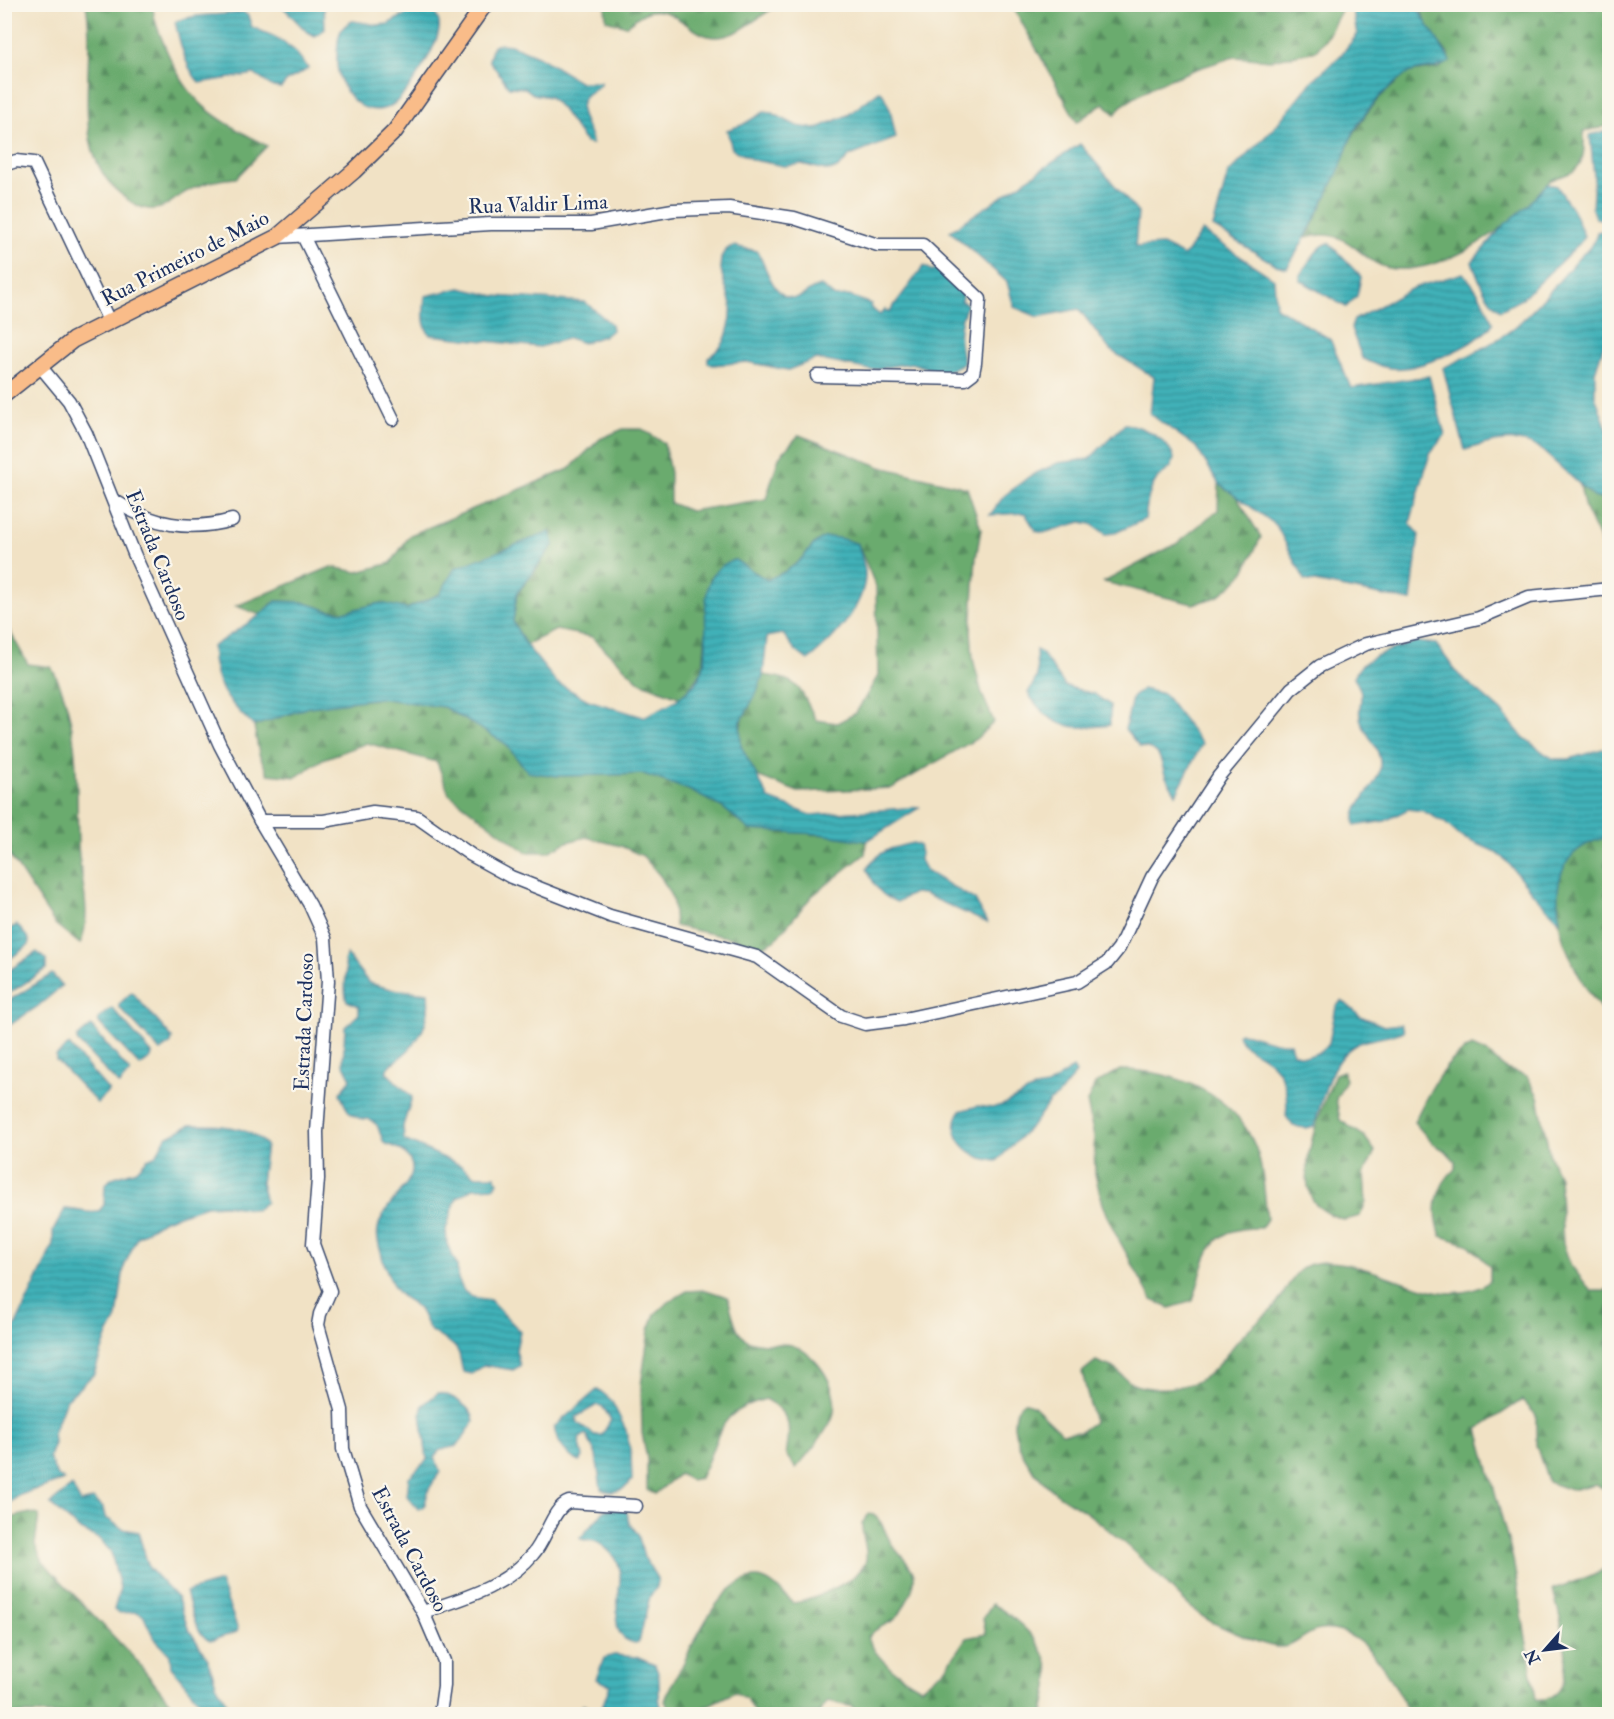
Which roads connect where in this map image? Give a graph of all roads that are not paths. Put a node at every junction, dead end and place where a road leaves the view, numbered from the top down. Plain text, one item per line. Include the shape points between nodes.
1 (485, 4) edge
2 (4, 165) edge
3 (303, 236) junction
4 (277, 237) junction
5 (109, 321) junction
6 (40, 366) junction
7 (817, 376) dead end
8 (5, 392) edge
9 (393, 419) dead end
10 (115, 501) junction
11 (232, 520) dead end
12 (1610, 589) edge
13 (260, 821) junction
14 (636, 1506) dead end
15 (423, 1612) junction
16 (440, 1714) edge

1 - 4 main road, Rua Primeiro de Maio via 395,131
2 - 5 street via 34,163
3 - 4 street, Rua Valdir Lima
3 - 7 street, Rua Valdir Lima via 491,224 591,225 673,210 718,207 778,214 878,245 923,245 980,299 973,373 965,379
3 - 9 street
4 - 5 main road, Rua Primeiro de Maio
5 - 6 main road, Rua Primeiro de Maio via 73,340
6 - 8 main road, Rua Primeiro de Maio
6 - 10 street, Estrada Cardoso via 69,401
10 - 11 street via 164,524 190,528
10 - 13 street, Estrada Cardoso via 181,660
12 - 13 street via 1529,597 1479,618 1366,644 1320,666 1291,689 1219,776 1152,877 1119,948 1107,963 1077,982 904,1019 865,1024 841,1017 758,957 610,916 511,877 417,817 373,812 324,821
13 - 15 street, Estrada Cardoso via 310,905 328,950 313,1250 330,1286 318,1325 342,1410 343,1449 360,1506
14 - 15 street via 563,1504 534,1553 504,1581
15 - 16 street, Estrada Cardoso via 444,1661

